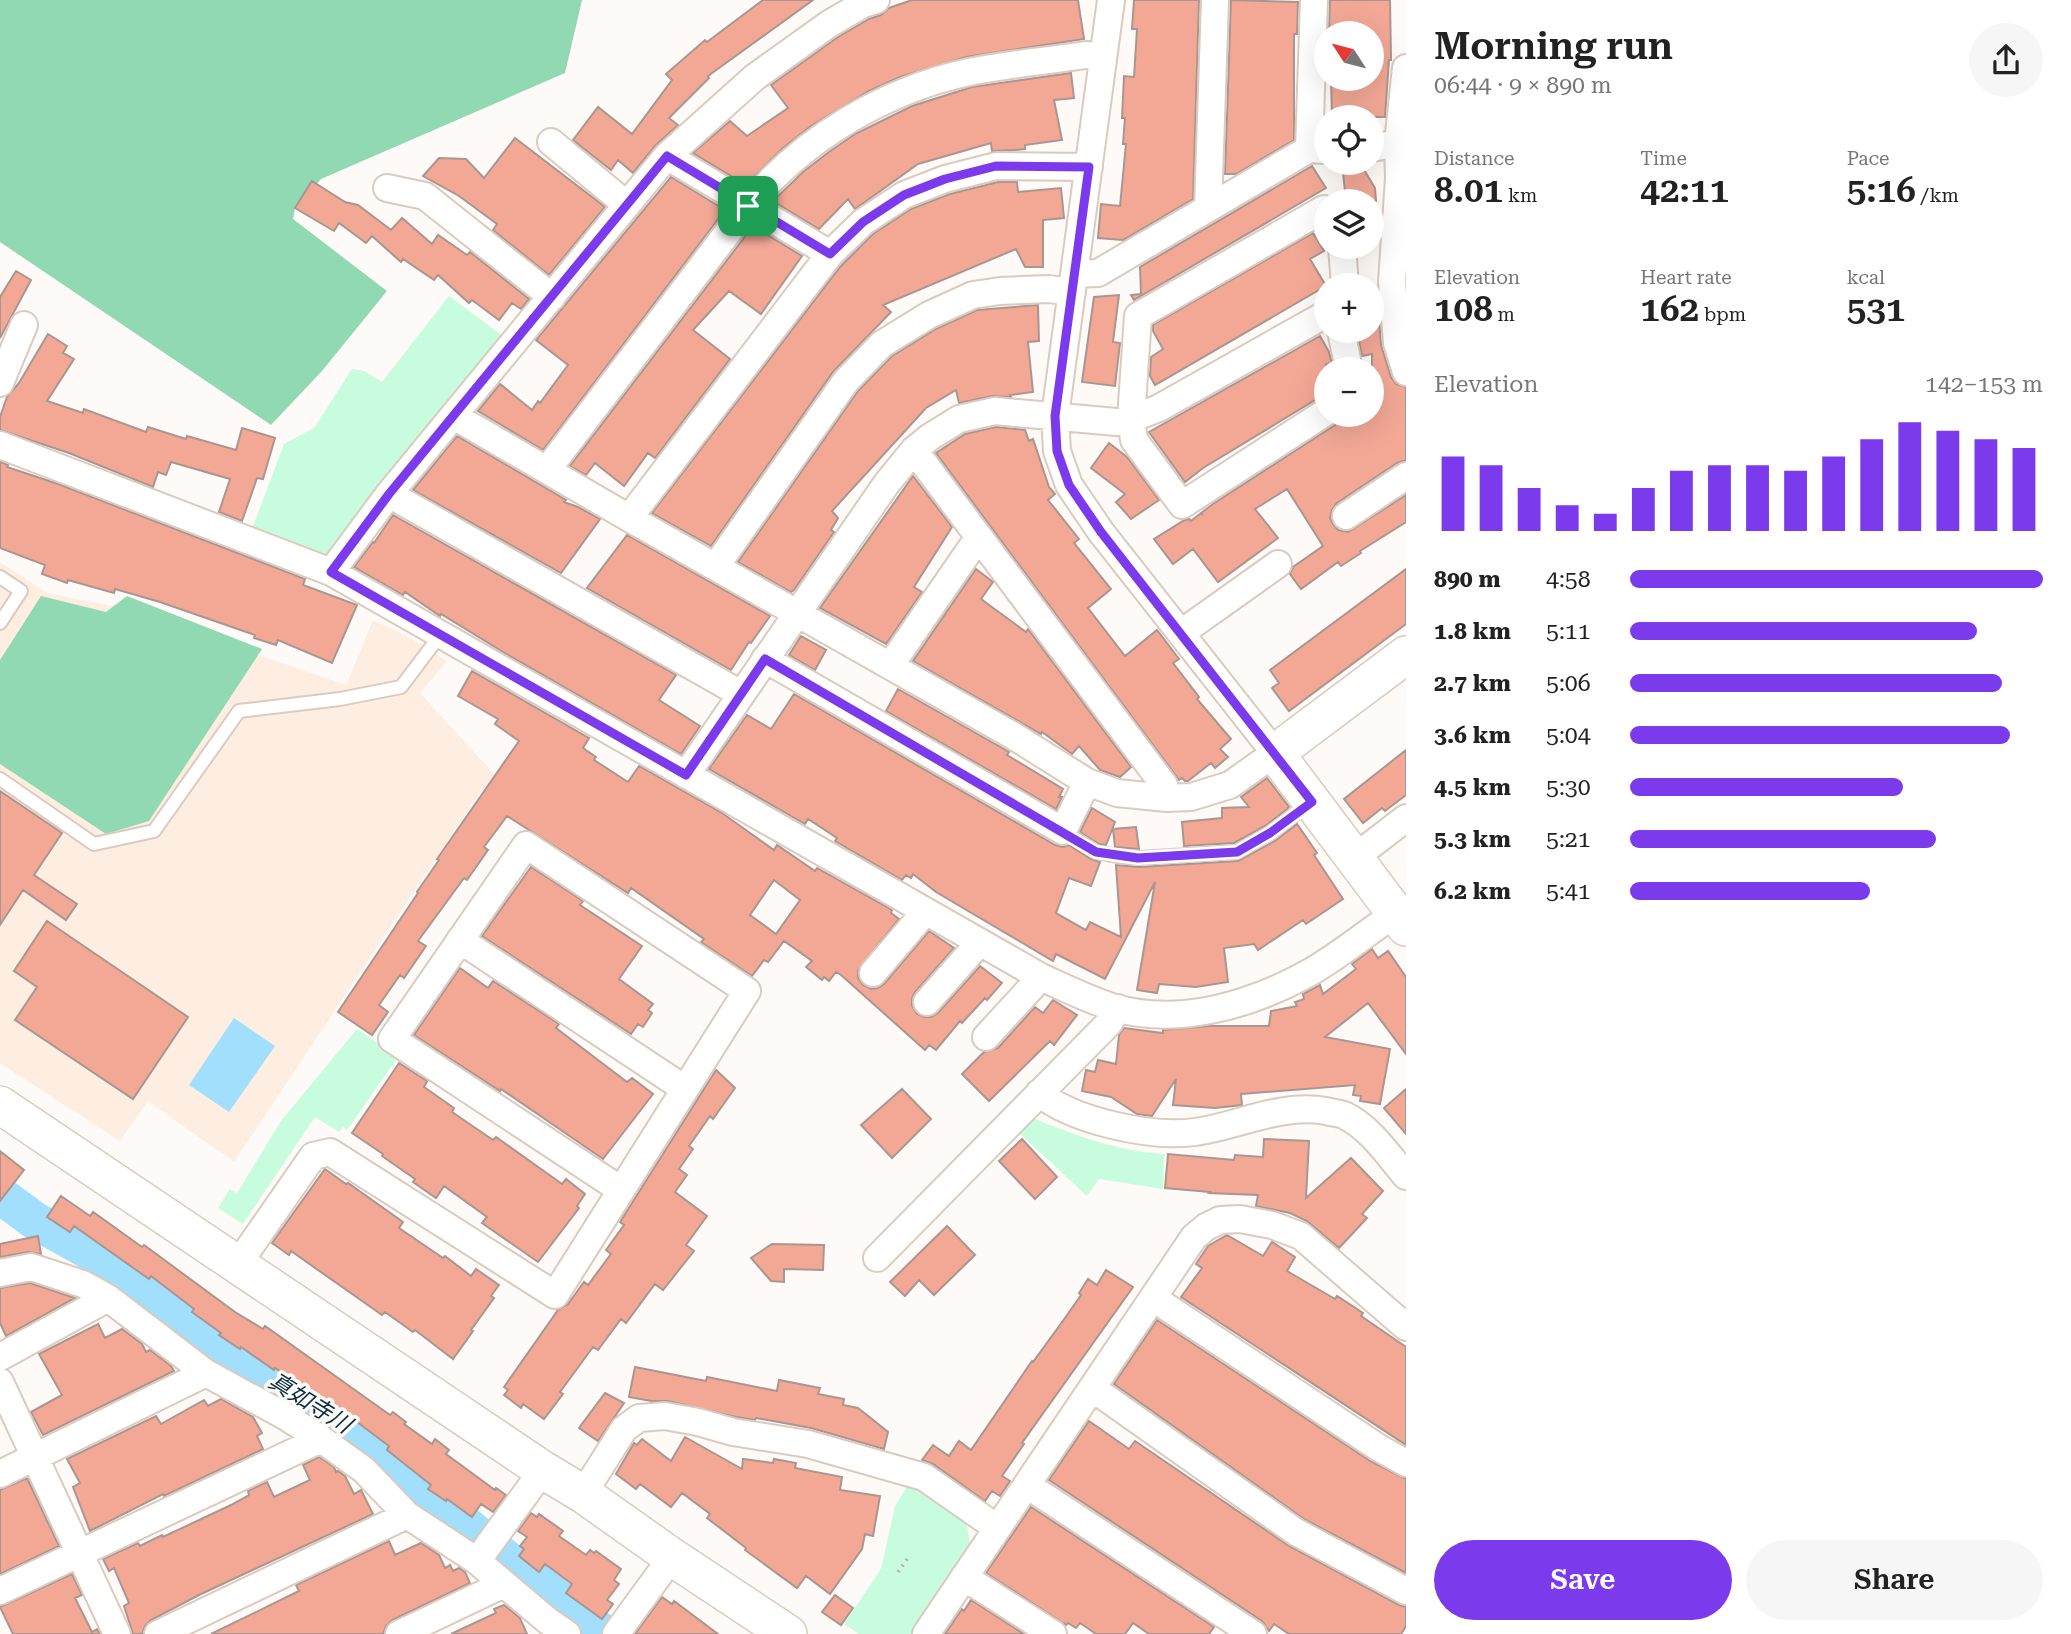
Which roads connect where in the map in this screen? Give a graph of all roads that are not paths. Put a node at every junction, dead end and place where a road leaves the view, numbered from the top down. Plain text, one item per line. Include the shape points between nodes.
1 (877, 0) edge
2 (1111, 0) edge
3 (1215, 0) edge
4 (1314, 0) edge
5 (1103, 57) junction
6 (1406, 68) edge
7 (1317, 105) edge
8 (551, 142) dead end
9 (1398, 143) junction
10 (1384, 146) edge
11 (1314, 152) edge
12 (667, 156) junction
13 (1089, 167) junction
14 (1403, 178) edge
15 (387, 188) dead end
16 (627, 205) junction
17 (748, 206) junction
18 (1208, 208) junction
19 (1314, 215) edge
20 (830, 254) junction
21 (1384, 275) edge
22 (1073, 283) junction
23 (1384, 293) edge
24 (552, 297) junction
25 (1314, 321) edge
26 (24, 325) dead end
27 (1406, 372) edge
28 (0, 383) edge
29 (454, 416) junction
30 (1055, 416) junction
31 (1131, 419) junction
32 (1314, 420) edge
33 (0, 445) edge
34 (914, 450) junction
35 (547, 470) junction
36 (1406, 475) edge
37 (389, 494) junction
38 (1346, 516) dead end
39 (629, 518) junction
40 (978, 538) junction
41 (1278, 564) dead end
42 (716, 566) junction
43 (331, 572) junction
44 (0, 578) edge
45 (797, 613) junction
46 (0, 623) edge
47 (1181, 633) junction
48 (441, 634) junction
49 (1406, 655) edge
50 (765, 659) junction
51 (890, 666) junction
52 (741, 694) junction
53 (1275, 753) junction
54 (686, 775) junction
55 (0, 779) edge
56 (1087, 782) junction
57 (1167, 798) junction
58 (1312, 802) junction
59 (1406, 818) edge
60 (1063, 831) junction
61 (1354, 858) junction
62 (925, 912) junction
63 (1401, 920) edge
64 (460, 940) junction
65 (980, 942) junction
66 (873, 973) dead end
67 (1041, 976) junction
68 (928, 1002) dead end
69 (1118, 1009) junction
70 (986, 1037) dead end
71 (685, 1089) junction
72 (1039, 1093) junction
73 (0, 1105) edge
74 (1406, 1176) edge
75 (621, 1190) junction
76 (877, 1258) dead end
77 (238, 1264) junction
78 (0, 1273) edge
79 (108, 1298) junction
80 (1153, 1298) junction
81 (1406, 1327) edge
82 (0, 1357) edge
83 (206, 1373) junction
84 (0, 1382) edge
85 (1092, 1388) junction
86 (321, 1439) junction
87 (34, 1459) junction
88 (1406, 1463) edge
89 (543, 1470) junction
90 (0, 1474) edge
91 (1027, 1485) junction
92 (583, 1494) junction
93 (407, 1515) junction
94 (996, 1528) junction
95 (80, 1555) junction
96 (672, 1558) junction
97 (477, 1561) junction
98 (964, 1577) junction
99 (504, 1584) junction
100 (0, 1591) edge
101 (1406, 1591) edge
102 (117, 1634) edge
103 (158, 1634) edge
104 (399, 1634) edge
105 (567, 1634) edge
106 (616, 1634) edge
107 (788, 1634) edge
108 (926, 1634) edge
109 (1053, 1634) edge
110 (1253, 1634) edge

1 - 12 street via 828,23 755,77
2 - 5 street
3 - 18 street
4 - 7 street
5 - 13 street
5 - 17 street via 1086,55 970,72 928,83 834,130 767,182
6 - 9 street
8 - 16 street
9 - 10 street
9 - 14 street
11 - 18 street
12 - 16 street
12 - 17 street
13 - 20 street via 996,166 945,179 893,202 863,222
13 - 22 street
14 - 21 street
15 - 24 street via 425,197
16 - 24 street
17 - 20 street
17 - 35 street
18 - 22 street
19 - 31 street via 1138,316
20 - 39 street
22 - 30 street
22 - 42 street via 973,295 882,344 846,382
23 - 27 street
24 - 29 street
25 - 31 street via 1159,408
26 - 28 street
29 - 35 street
29 - 37 street
30 - 31 street via 1116,422
30 - 34 street via 995,411 960,419
30 - 47 street via 1057,451 1069,485
31 - 32 street via 1134,440 1182,505
33 - 43 street
34 - 40 street
34 - 45 street
35 - 39 street
36 - 38 street
37 - 43 street
37 - 52 street
39 - 42 street
40 - 51 street
40 - 57 street via 1164,785
41 - 47 street
42 - 45 street
43 - 48 street
44 - 46 lane via 21,591
45 - 50 street
45 - 51 street
47 - 53 street
48 - 54 street
48 - 55 lane via 401,687 239,711 154,831 94,844
49 - 53 street
50 - 52 street
50 - 60 street
51 - 56 street
52 - 54 street
53 - 57 street via 1230,785 1191,797
53 - 58 street
54 - 62 street
56 - 57 street via 1117,793
56 - 60 street
58 - 60 lane via 1237,852 1117,856 1096,852
58 - 61 street
59 - 61 street
61 - 63 street
62 - 65 street
62 - 66 street
63 - 69 street via 1266,995 1191,1014
64 - 71 street
64 - 71 street via 526,845 747,990
64 - 75 street via 392,1039
65 - 67 street
65 - 68 street
67 - 69 street
67 - 70 street
69 - 72 street via 1110,1023
71 - 75 street
72 - 74 street via 1052,1104 1091,1119 1160,1133 1196,1132 1280,1111 1314,1109 1344,1115 1364,1128
72 - 76 street
73 - 77 street
75 - 77 street via 555,1295 331,1152 313,1156
77 - 89 street
78 - 79 street via 32,1267 83,1284
79 - 82 street
79 - 83 street
80 - 81 street via 1200,1232 1220,1220 1240,1219 1301,1236
80 - 85 street
80 - 88 street
83 - 86 street
83 - 87 street
84 - 87 street
85 - 91 street
85 - 101 street via 1297,1532
86 - 93 street via 363,1471
86 - 95 street
87 - 90 street
87 - 95 street
89 - 92 street
89 - 97 street
91 - 94 street
91 - 110 street
92 - 94 street via 624,1429 639,1418 665,1416 808,1444 924,1477
92 - 96 street
93 - 97 street
93 - 103 street
94 - 98 street
95 - 100 street
95 - 102 street
96 - 106 street
96 - 107 street
97 - 99 street
98 - 108 street
98 - 109 street
99 - 104 street
99 - 105 street

